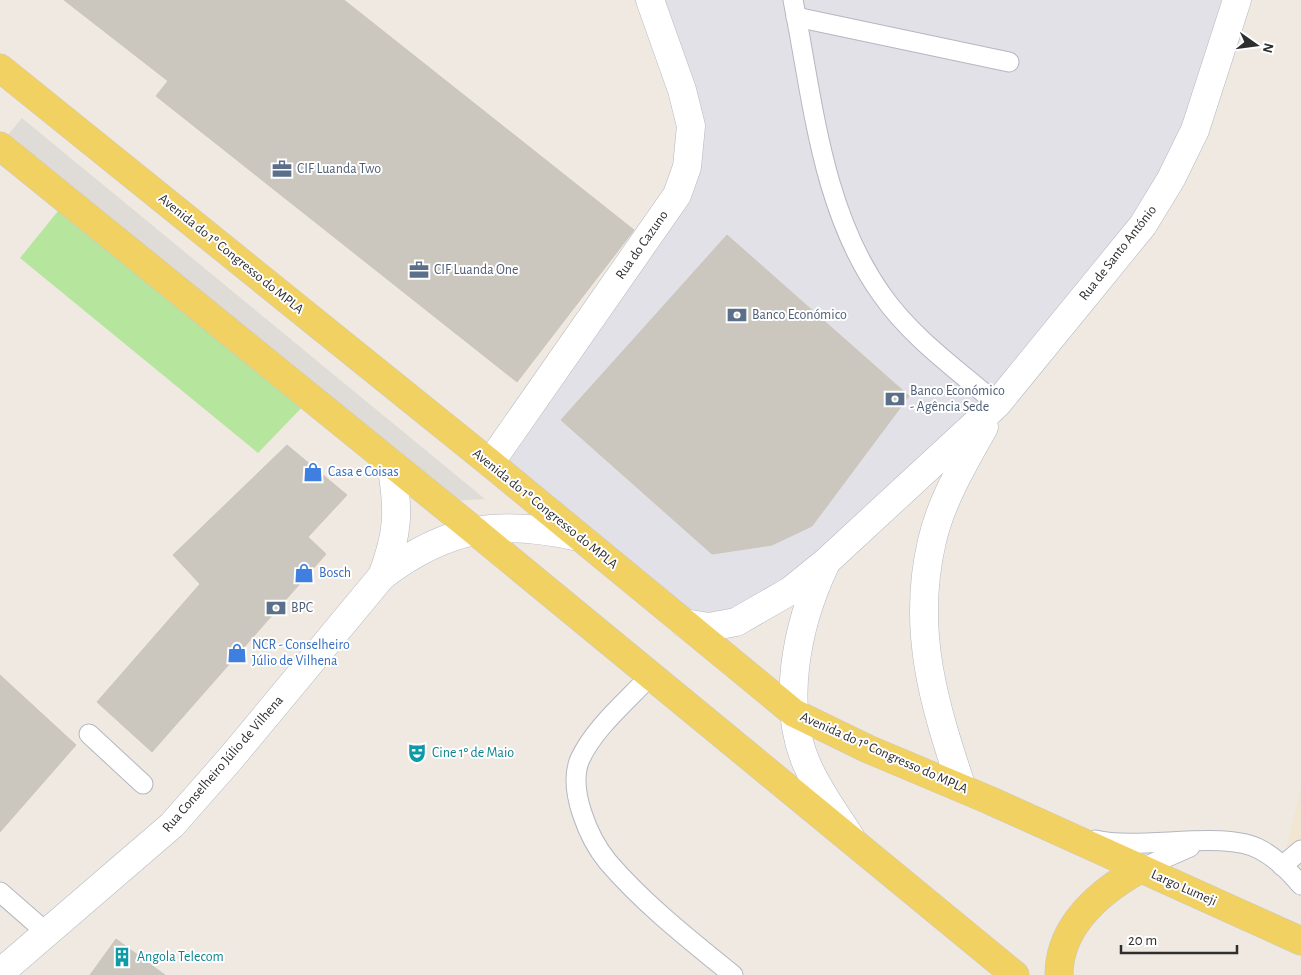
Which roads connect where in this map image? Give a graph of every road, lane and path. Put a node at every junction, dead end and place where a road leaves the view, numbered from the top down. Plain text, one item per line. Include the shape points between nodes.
1 (650, 0) edge
2 (1237, 0) edge
3 (795, 8) edge
4 (1009, 62) dead end
5 (0, 68) edge
6 (0, 146) edge
7 (997, 404) junction
8 (392, 463) junction
9 (490, 463) junction
10 (475, 531) junction
11 (579, 536) junction
12 (827, 561) junction
13 (382, 576) junction
14 (684, 623) junction
15 (652, 675) junction
16 (794, 713) junction
17 (89, 734) dead end
18 (143, 784) dead end
19 (962, 788) junction
20 (1062, 832) junction
21 (851, 838) junction
22 (1211, 840) junction
23 (1301, 850) edge
24 (1282, 866) junction
25 (1140, 869) junction
26 (1301, 885) edge
27 (0, 892) edge
28 (47, 933) junction
29 (1301, 941) edge
30 (0, 973) edge
31 (733, 975) edge
32 (1015, 975) edge
33 (1059, 975) edge

1 - 9 street, Rua do Cazuno via 682,90 691,126 687,167 677,196
2 - 7 street, Rua de Santo António via 1195,130 1171,179 1143,225
3 - 4 lane
3 - 7 lane via 818,135 838,209 858,255 882,296 923,340
5 - 9 main road, Avenida do 1º Congresso do MPLA
6 - 8 main road
7 - 12 street, Rua de Santo António
7 - 19 street, Rua de Santo António via 945,504 932,540 926,580 924,628 928,670 943,732
8 - 10 main road
8 - 13 street, Rua Conselheiro Júlio de Vilhena via 398,520 393,549
9 - 11 main road, Avenida do 1º Congresso do MPLA
10 - 11 street, Rua Conselheiro Júlio de Vilhena via 505,527
10 - 13 street, Rua Conselheiro Júlio de Vilhena via 429,545
10 - 15 main road
11 - 14 main road, Avenida do 1º Congresso do MPLA
12 - 14 street, Rua de Santo António via 790,591 736,622 709,627
12 - 16 street, Rua de Santo António via 809,603 803,628 796,664
13 - 28 street, Rua Conselheiro Júlio de Vilhena via 177,819
14 - 16 main road, Avenida do 1º Congresso do MPLA
15 - 21 main road
15 - 31 lane via 597,732 580,760 576,786 580,810 608,862 670,923
16 - 19 main road, Avenida do 1º Congresso do MPLA via 868,749
16 - 21 street, Rua de Santo António via 808,769
17 - 18 lane
19 - 20 main road, Avenida do 1º Congresso do MPLA
20 - 22 lane via 1108,843
20 - 25 main road, Avenida do 1º Congresso do MPLA
21 - 32 main road
22 - 24 lane via 1237,842 1260,849
22 - 25 lane
23 - 24 lane
24 - 26 lane
25 - 29 main road, Largo Lumeji
25 - 33 main road, Largo Lumeji via 1102,892 1081,915 1066,942
27 - 28 lane
28 - 30 street, Rua Conselheiro Júlio de Vilhena

